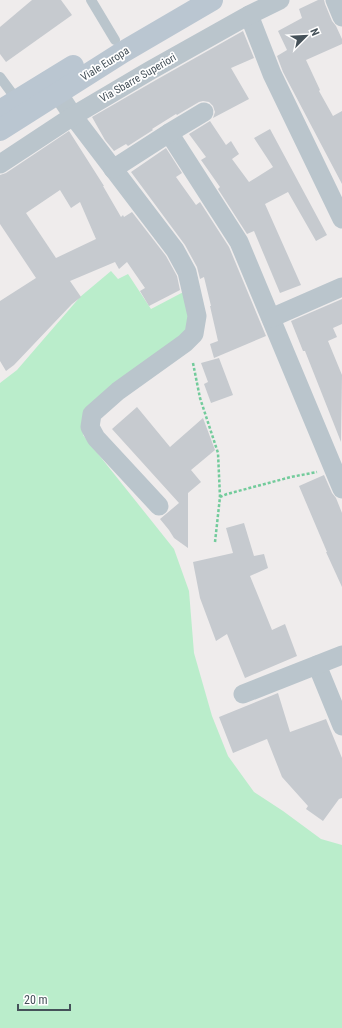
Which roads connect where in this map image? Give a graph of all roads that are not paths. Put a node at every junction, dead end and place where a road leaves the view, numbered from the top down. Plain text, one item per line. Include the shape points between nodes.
1 (91, 0) edge
2 (184, 0) edge
3 (212, 0) edge
4 (280, 0) edge
5 (335, 0) edge
6 (249, 14) junction
7 (342, 17) edge
8 (115, 40) junction
9 (0, 77) edge
10 (58, 93) junction
11 (8, 106) edge
12 (204, 112) dead end
13 (73, 116) junction
14 (0, 130) edge
15 (169, 133) junction
16 (0, 164) edge
17 (113, 169) junction
18 (342, 219) edge
19 (342, 287) edge
20 (271, 318) junction
21 (342, 489) edge
22 (160, 506) dead end
23 (342, 655) edge
24 (317, 665) junction
25 (243, 694) dead end
26 (342, 726) edge

1 - 8 lane
2 - 8 main road, Viale Europa
3 - 10 main road, Viale Europa
4 - 6 street, Via Sbarre Superiori
5 - 7 street
6 - 13 street, Via Sbarre Superiori
6 - 18 street via 272,74
8 - 11 main road, Viale Europa
9 - 11 lane
10 - 13 street
10 - 14 main road, Viale Europa
12 - 15 street
13 - 16 street, Via Sbarre Superiori
13 - 17 street
15 - 17 street
15 - 20 street via 239,242
17 - 22 street via 178,255 187,272 197,316 194,334 185,343 118,391 92,414 90,427 96,438
19 - 20 street
20 - 21 street
23 - 24 street
24 - 25 street
24 - 26 street

